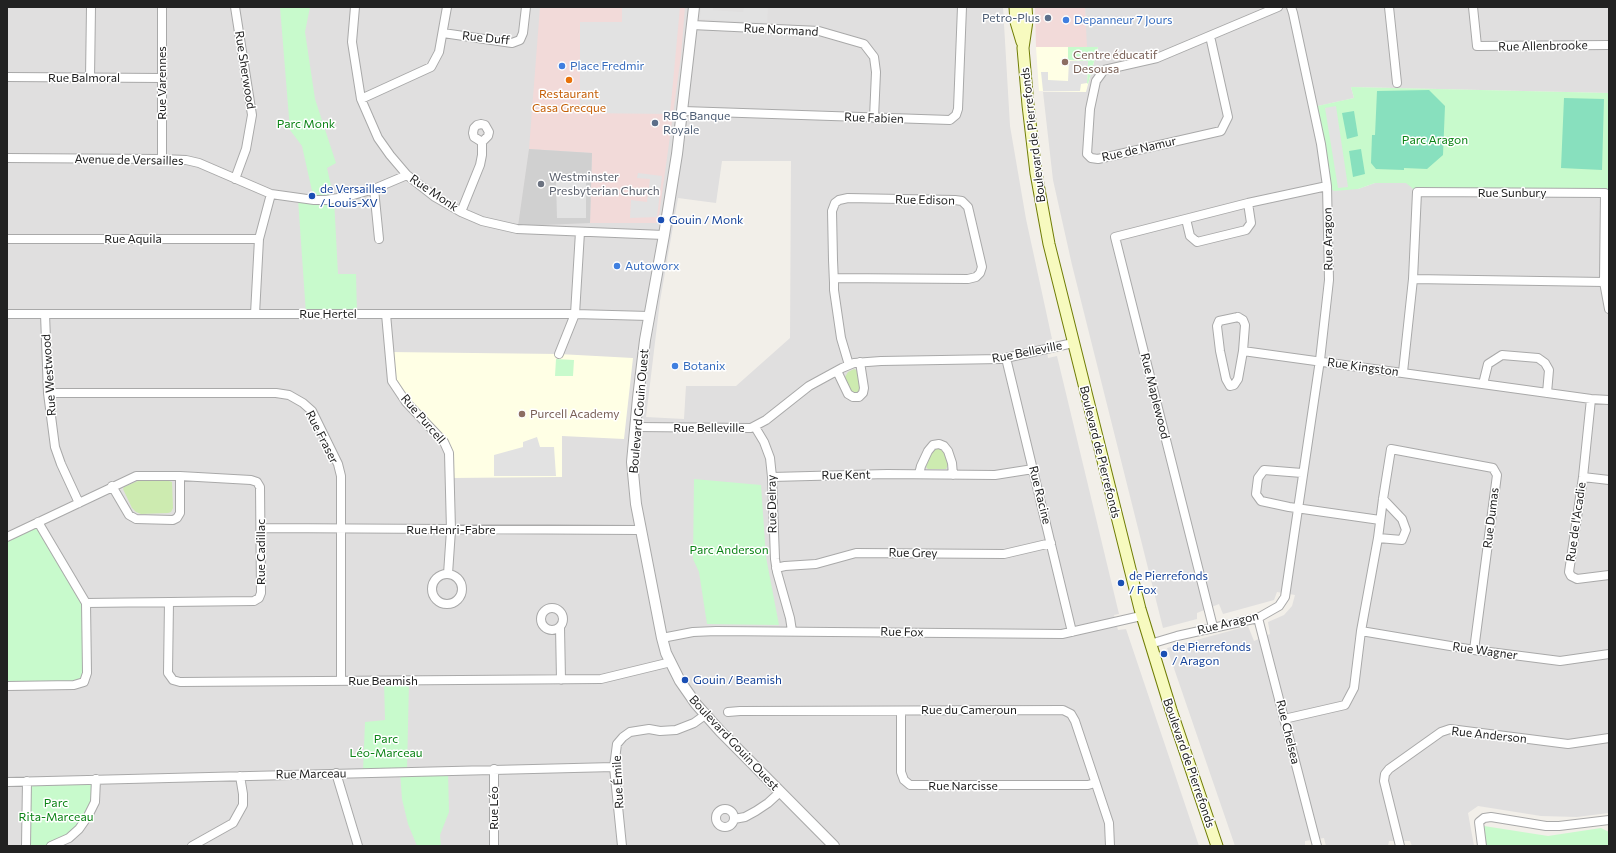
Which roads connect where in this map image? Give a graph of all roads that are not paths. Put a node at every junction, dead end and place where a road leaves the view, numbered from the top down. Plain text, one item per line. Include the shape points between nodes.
1 (91, 7) edge
2 (162, 7) edge
3 (235, 7) edge
4 (355, 7) edge
5 (447, 7) edge
6 (526, 7) edge
7 (694, 7) edge
8 (962, 7) edge
9 (1015, 7) edge
10 (1026, 7) edge
11 (1278, 7) edge
12 (1291, 7) edge
13 (1389, 7) edge
14 (1473, 7) edge
15 (692, 25) junction
16 (443, 33) junction
17 (1210, 36) junction
18 (1609, 45) edge
19 (1023, 48) junction
20 (7, 77) edge
21 (90, 78) junction
22 (162, 78) junction
23 (1397, 83) dead end
24 (361, 100) junction
25 (682, 111) junction
26 (874, 118) junction
27 (482, 142) dead end
28 (7, 158) edge
29 (162, 159) junction
30 (407, 175) junction
31 (235, 179) junction
32 (1327, 186) junction
33 (374, 189) junction
34 (272, 194) junction
35 (1248, 203) junction
36 (461, 212) junction
37 (1186, 219) junction
38 (580, 232) junction
39 (664, 235) junction
40 (7, 239) edge
41 (260, 239) junction
42 (378, 239) dead end
43 (834, 278) junction
44 (1413, 279) junction
45 (1604, 282) junction
46 (1609, 309) edge
47 (7, 314) edge
48 (45, 314) junction
49 (255, 314) junction
50 (386, 314) junction
51 (575, 314) junction
52 (649, 316) junction
53 (1073, 343) junction
54 (1243, 351) junction
55 (559, 354) dead end
56 (1006, 358) junction
57 (1320, 360) junction
58 (860, 362) junction
59 (849, 365) junction
60 (837, 370) junction
61 (1403, 372) junction
62 (1483, 384) junction
63 (48, 393) junction
64 (1547, 393) junction
65 (1591, 399) junction
66 (1609, 400) edge
67 (635, 427) junction
68 (755, 427) junction
69 (1033, 469) junction
70 (1302, 473) junction
71 (919, 474) junction
72 (953, 475) junction
73 (180, 476) junction
74 (772, 477) junction
75 (1583, 477) junction
76 (1609, 480) edge
77 (112, 486) junction
78 (1383, 499) junction
79 (78, 503) junction
80 (1299, 509) junction
81 (1380, 520) junction
82 (38, 522) junction
83 (261, 528) junction
84 (341, 529) junction
85 (451, 530) junction
86 (640, 530) junction
87 (7, 537) edge
88 (1378, 538) junction
89 (1051, 543) junction
90 (776, 568) junction
91 (448, 574) dead end
92 (1609, 575) edge
93 (169, 602) junction
94 (86, 603) junction
95 (1142, 616) junction
96 (1258, 618) junction
97 (560, 626) dead end
98 (1213, 627) junction
99 (792, 631) junction
100 (1361, 631) junction
101 (1072, 632) junction
102 (662, 638) junction
103 (1150, 644) junction
104 (1474, 650) junction
105 (1609, 654) edge
106 (670, 662) junction
107 (561, 680) junction
108 (341, 681) junction
109 (7, 686) edge
110 (901, 710) junction
111 (728, 712) dead end
112 (705, 715) junction
113 (1284, 719) junction
114 (1609, 738) edge
115 (614, 766) junction
116 (494, 769) junction
117 (336, 774) junction
118 (240, 776) junction
119 (96, 779) junction
120 (27, 781) junction
121 (7, 782) edge
122 (1095, 783) junction
123 (780, 792) junction
124 (734, 819) dead end
125 (1609, 820) edge
126 (354, 845) edge
127 (26, 846) edge
128 (51, 846) edge
129 (192, 846) edge
130 (494, 846) edge
131 (622, 846) edge
132 (834, 846) edge
133 (1110, 846) edge
134 (1217, 846) edge
135 (1317, 846) edge
136 (1400, 846) edge
137 (1482, 846) edge

1 - 21 street
2 - 22 street, Rue Varennes
3 - 31 street, Rue Sherwood via 252,115 246,149
4 - 24 street, Rue Monk via 352,42
5 - 16 street
6 - 16 street, Rue Duff via 523,33 520,40 512,43
7 - 15 street, Boulevard Gouin Ouest
8 - 26 street, Rue Fabien via 956,114 950,120
9 - 19 main road, Boulevard de Pierrefonds
10 - 19 main road, Boulevard de Pierrefonds via 1027,21
11 - 17 street, Rue de Namur
12 - 32 street, Rue Aragon via 1321,144
13 - 23 street
14 - 18 street, Rue Allenbrooke via 1477,46
15 - 25 street, Boulevard Gouin Ouest
15 - 26 street, Rue Normand via 819,31 864,44 874,57
16 - 24 street via 439,52 431,67
17 - 17 street, Rue de Namur via 1157,58 1104,70 1096,81 1090,110 1087,154 1098,160 1221,131 1228,117
19 - 53 main road, Boulevard de Pierrefonds via 1039,187 1049,244
20 - 21 street, Rue Balmoral
21 - 22 street, Rue Balmoral
22 - 29 street, Rue Varennes
24 - 30 street, Rue Monk via 378,138
25 - 26 street, Rue Fabien
25 - 39 street, Boulevard Gouin Ouest
27 - 36 street via 480,166
28 - 29 street, Avenue de Versailles
29 - 31 street, Avenue de Versailles via 200,163
30 - 33 street, Avenue de Versailles
30 - 36 street, Rue Monk via 435,197
31 - 34 street, Avenue de Versailles
32 - 35 street, Rue Maplewood
32 - 57 street, Rue Aragon via 1329,280
33 - 34 street, Avenue de Versailles via 326,200 298,199
33 - 42 street
34 - 41 street
35 - 37 street, Rue Maplewood
35 - 37 street via 1251,223 1246,230 1196,242 1190,236
36 - 38 street, Rue Monk via 482,221 517,229
37 - 98 street, Rue Maplewood via 1115,236
38 - 39 street, Rue Monk
38 - 51 street
39 - 52 street, Boulevard Gouin Ouest
40 - 41 street, Rue Aquila
41 - 49 street
43 - 43 street, Rue Edison via 976,277 982,270 982,264 968,207 962,201 955,200 839,200 832,211
43 - 59 street, Rue Edison via 838,320
44 - 45 street
44 - 45 street, Rue Sunbury via 1417,192 1605,193
44 - 61 street, Rue Sunbury
45 - 46 street, Rue Sunbury
47 - 48 street, Rue Hertel
48 - 49 street, Rue Hertel
48 - 63 street, Rue Westwood
49 - 50 street, Rue Hertel
50 - 51 street, Rue Hertel
50 - 85 street, Rue Purcell via 392,381 406,402 444,442 449,453
51 - 52 street, Rue Hertel
51 - 55 street
52 - 67 street, Boulevard Gouin Ouest
53 - 56 street, Rue Belleville
53 - 95 main road, Boulevard de Pierrefonds
54 - 54 street via 1243,320 1238,317 1220,321 1217,326 1220,351 1230,386 1238,379
54 - 57 street, Rue Kingston
56 - 58 street, Rue Belleville
56 - 69 street, Rue Racine
57 - 61 street, Rue Kingston
57 - 70 street, Rue Aragon
58 - 59 street, Rue Belleville
58 - 60 street via 864,388 859,396 853,397 848,394
59 - 60 street, Rue Belleville
60 - 68 street, Rue Belleville via 803,390
61 - 62 street, Rue Kingston
62 - 64 street, Rue Kingston
62 - 64 street via 1488,364 1502,355 1538,358 1549,370
63 - 79 street, Rue Westwood via 55,447
63 - 84 street, Rue Fraser via 289,395 312,411 338,464 341,476
64 - 65 street, Rue Kingston
65 - 66 street, Rue Kingston
65 - 75 street, Rue de l'Acadie
67 - 68 street, Rue Belleville
67 - 86 street, Boulevard Gouin Ouest via 632,473
68 - 74 street, Rue Delray via 769,454
69 - 72 street, Rue Kent via 1001,474
69 - 89 street, Rue Racine
70 - 80 street, Rue Aragon
70 - 80 street via 1264,470 1258,478 1256,494 1261,501
71 - 72 street, Rue Kent
71 - 72 street via 928,451 933,445 939,444 948,451
71 - 74 street, Rue Kent
73 - 77 street, Rue Cadillac via 136,476
73 - 77 street via 180,513 173,520 136,519 129,515
73 - 83 street, Rue Cadillac via 257,482 260,487
74 - 90 street, Rue Delray
75 - 76 street, Rue de l'Acadie
75 - 92 street, Rue de l'Acadie via 1568,572 1577,579
77 - 79 street, Rue Cadillac
78 - 81 street, Rue Dumas
78 - 88 street via 1402,519 1406,530 1402,540
78 - 104 street, Rue Dumas via 1392,449 1493,468 1497,475
79 - 82 street, Rue Cadillac
80 - 81 street
80 - 96 street, Rue Aragon via 1285,597 1279,606
81 - 88 street, Rue Dumas
82 - 87 street, Rue Cadillac
82 - 94 street
83 - 84 street, Rue Henri-Fabre
83 - 93 street, Rue Cadillac via 259,598 254,601
84 - 85 street, Rue Henri-Fabre
84 - 108 street, Rue Fraser
85 - 86 street, Rue Henri-Fabre
85 - 91 street, Rue Purcell
86 - 102 street, Boulevard Gouin Ouest
88 - 100 street, Rue Dumas
89 - 90 street, Rue Grey via 1004,554 856,553 816,564
89 - 101 street, Rue Racine
90 - 99 street, Rue Delray
93 - 94 street, Rue Cadillac
93 - 108 street, Rue Beamish via 168,673 173,680
94 - 109 street via 87,673 84,682 74,685
95 - 101 street, Rue Fox
95 - 103 main road, Boulevard de Pierrefonds
96 - 98 street, Rue Aragon
96 - 113 street, Rue Chelsea
97 - 107 street
98 - 103 street, Rue Aragon
99 - 101 street, Rue Fox via 1053,634
99 - 102 street, Rue Fox via 704,632
100 - 104 street, Rue Wagner
100 - 113 street, Rue Dumas via 1354,688 1345,705
102 - 106 street, Boulevard Gouin Ouest
103 - 134 main road, Boulevard de Pierrefonds
104 - 105 street, Rue Wagner via 1560,661
106 - 107 street, Rue Beamish via 601,679
106 - 112 street, Boulevard Gouin Ouest via 682,685
107 - 108 street, Rue Beamish
110 - 111 street, Rue du Cameroun
110 - 122 street, Rue du Cameroun via 1066,711 1074,718
110 - 122 street, Rue Narcisse via 901,772 904,780 910,785
112 - 115 street, Rue Émile via 694,723 676,730 649,729 630,732 617,744
112 - 123 street, Boulevard Gouin Ouest
113 - 135 street, Rue Chelsea
114 - 136 street, Rue Anderson via 1568,744 1450,729 1441,732 1385,774 1384,781
115 - 116 street, Rue Marceau
115 - 131 street, Rue Émile
116 - 117 street, Rue Marceau
116 - 130 street, Rue Léo
117 - 118 street, Rue Marceau
117 - 126 street
118 - 119 street, Rue Marceau
118 - 129 street via 242,805 233,823
119 - 120 street, Rue Marceau
119 - 128 street via 95,802 88,816 69,838
120 - 121 street, Rue Marceau
120 - 127 street
122 - 133 street, Rue du Cameroun via 1109,823
123 - 124 street via 761,809
123 - 132 street, Boulevard Gouin Ouest
125 - 137 street via 1546,826 1484,818 1480,822

